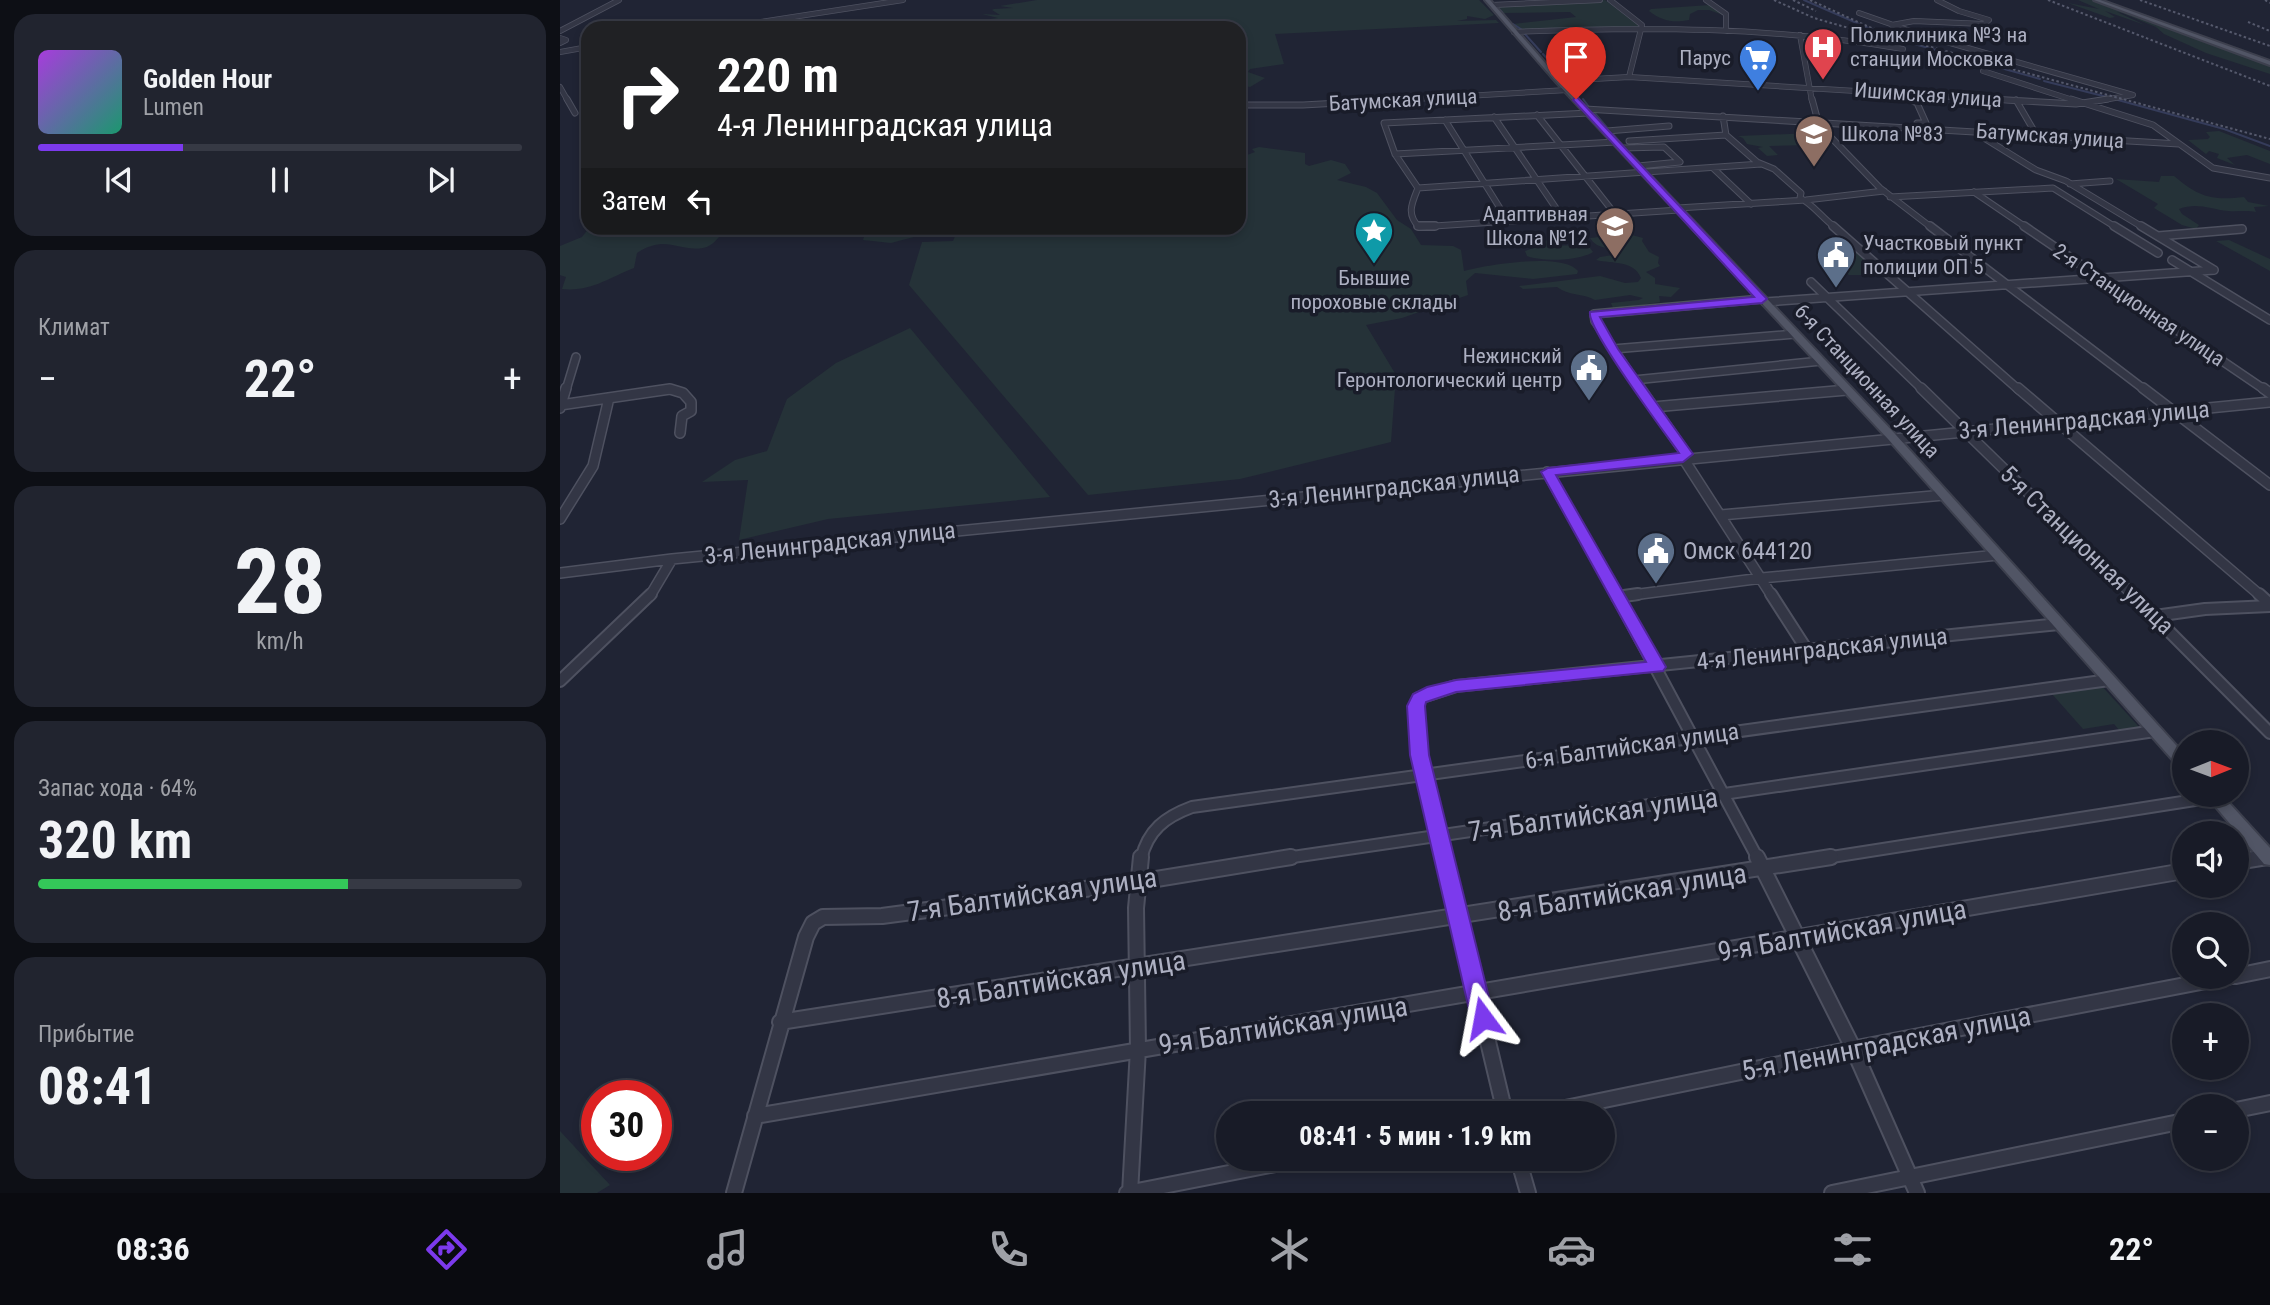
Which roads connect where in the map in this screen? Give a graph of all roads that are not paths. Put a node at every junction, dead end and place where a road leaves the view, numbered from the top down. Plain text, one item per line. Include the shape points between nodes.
1 (619, 0) edge
2 (903, 0) edge
3 (1600, 0) edge
4 (1610, 0) edge
5 (1706, 0) edge
6 (1937, 0) edge
7 (2096, 0) edge
8 (838, 3) dead end
9 (1489, 3) edge
10 (841, 10) junction
11 (1859, 13) dead end
12 (768, 21) edge
13 (1891, 25) junction
14 (1642, 27) junction
15 (560, 31) edge
16 (1726, 31) junction
17 (1514, 32) junction
18 (1800, 35) junction
19 (581, 48) edge
20 (1903, 49) dead end
21 (560, 52) edge
22 (2270, 63) edge
23 (1983, 71) dead end
24 (1629, 77) junction
25 (1558, 81) junction
26 (560, 87) edge
27 (1809, 88) junction
28 (1567, 90) junction
29 (1895, 93) junction
30 (2016, 100) junction
31 (2088, 104) junction
32 (1246, 105) edge
33 (1587, 111) junction
34 (575, 113) dead end
35 (1537, 116) junction
36 (1723, 116) junction
37 (1494, 117) junction
38 (1445, 120) junction
39 (1818, 122) junction
40 (1669, 126) dead end
41 (1916, 128) junction
42 (1606, 131) junction
43 (1973, 132) junction
44 (1726, 135) junction
45 (2037, 136) junction
46 (1629, 141) dead end
47 (1616, 142) junction
48 (2179, 144) junction
49 (1561, 145) junction
50 (1513, 148) junction
51 (1622, 148) junction
52 (1464, 151) junction
53 (1395, 155) junction
54 (1761, 164) junction
55 (1638, 166) junction
56 (1714, 169) junction
57 (1645, 173) junction
58 (1586, 177) junction
59 (2270, 178) edge
60 (1535, 181) junction
61 (2110, 181) dead end
62 (1485, 184) junction
63 (2070, 184) junction
64 (1418, 188) junction
65 (1884, 191) junction
66 (1974, 192) junction
67 (1890, 197) junction
68 (1806, 200) junction
69 (1751, 204) junction
70 (1678, 209) junction
71 (1615, 214) junction
72 (1564, 220) junction
73 (2130, 220) junction
74 (1508, 221) junction
75 (2108, 221) junction
76 (2242, 229) dead end
77 (2157, 236) junction
78 (2158, 253) dead end
79 (2172, 260) dead end
80 (2189, 270) junction
81 (2098, 277) junction
82 (1811, 282) dead end
83 (2006, 283) junction
84 (1906, 290) junction
85 (1826, 297) junction
86 (1763, 301) junction
87 (2270, 320) edge
88 (1795, 334) junction
89 (1613, 349) junction
90 (576, 357) dead end
91 (1821, 361) junction
92 (1634, 380) junction
93 (1847, 390) junction
94 (2270, 393) edge
95 (609, 398) junction
96 (2270, 402) edge
97 (560, 406) edge
98 (1653, 407) junction
99 (2173, 411) junction
100 (2057, 423) junction
101 (1965, 431) junction
102 (680, 433) dead end
103 (1892, 437) junction
104 (1683, 458) junction
105 (1548, 472) junction
106 (2270, 485) edge
107 (1944, 495) junction
108 (1721, 515) junction
109 (560, 519) edge
110 (1998, 555) junction
111 (672, 559) junction
112 (560, 573) edge
113 (1762, 578) junction
114 (1617, 597) junction
115 (2270, 605) edge
116 (2155, 616) junction
117 (2059, 624) junction
118 (1807, 650) junction
119 (1657, 667) junction
120 (2109, 680) junction
121 (560, 681) edge
122 (2155, 730) junction
123 (2270, 733) edge
124 (1694, 737) junction
125 (2172, 749) edge
126 (1424, 774) junction
127 (1724, 794) junction
128 (2172, 803) edge
129 (2223, 807) edge
130 (1440, 836) junction
131 (2269, 858) edge
132 (2249, 860) edge
133 (1763, 869) junction
134 (2172, 873) edge
135 (1138, 882) junction
136 (1460, 918) junction
137 (1799, 937) junction
138 (1136, 968) junction
139 (2270, 969) edge
140 (2249, 973) edge
141 (2172, 988) edge
142 (1477, 994) junction
143 (780, 1022) junction
144 (1138, 1048) junction
145 (1853, 1048) junction
146 (1501, 1101) edge
147 (1599, 1101) edge
148 (2270, 1103) edge
149 (2249, 1107) edge
150 (755, 1116) junction
151 (2172, 1124) edge
152 (1240, 1171) edge
153 (1522, 1171) edge
154 (1913, 1186) edge
155 (734, 1193) edge
156 (1129, 1193) edge
157 (1528, 1193) edge
158 (1832, 1193) edge

1 - 15 street
2 - 10 street
3 - 9 street
4 - 14 street
5 - 16 street via 1726,15
6 - 13 street via 1989,20 1984,24 1918,20
7 - 22 main road
8 - 10 street
9 - 17 main road, 6-я Станционная улица
10 - 12 street
11 - 13 street
13 - 31 street via 2133,94
14 - 16 street
14 - 17 street
14 - 24 street
16 - 18 street
17 - 25 main road, 6-я Станционная улица
18 - 20 street
18 - 27 street
19 - 21 street
23 - 31 street
24 - 25 street, Ишимская улица
24 - 27 street, Ишимская улица
25 - 28 main road, 6-я Станционная улица
26 - 34 street
27 - 29 street, Ишимская улица
27 - 39 street
28 - 32 street, Батумская улица
28 - 33 main road, 6-я Станционная улица
29 - 30 street, Ишимская улица
29 - 41 street via 1917,103 1926,123 1914,123
30 - 31 street, Ишимская улица
30 - 45 street
31 - 48 street via 2153,125
33 - 35 street, Батумская улица
33 - 36 street, Батумская улица
33 - 42 main road, 6-я Станционная улица
35 - 37 street, Батумская улица
35 - 49 street
36 - 39 street, Батумская улица
36 - 44 street
37 - 38 street, Батумская улица
37 - 50 street
38 - 52 street
38 - 53 street, Батумская улица via 1384,123
39 - 41 street, Батумская улица
39 - 65 street
40 - 42 street
41 - 43 street, Батумская улица
42 - 47 main road, 6-я Станционная улица
43 - 45 street, Батумская улица
43 - 63 street via 2036,170
44 - 46 street
44 - 54 street
45 - 48 street, Батумская улица
47 - 49 street
47 - 51 main road, 6-я Станционная улица
48 - 59 street via 2213,168
49 - 50 street
49 - 58 street
50 - 52 street
50 - 60 street
51 - 55 main road, 6-я Станционная улица
51 - 55 street via 1664,146 1680,162
52 - 53 street
52 - 62 street
53 - 64 street
54 - 56 street
54 - 68 street via 1774,169
55 - 57 main road, 6-я Станционная улица
56 - 57 street
56 - 69 street
57 - 58 street
57 - 70 main road, 6-я Станционная улица
58 - 60 street
58 - 71 street
60 - 62 street
60 - 72 street
61 - 63 street
62 - 64 street
62 - 74 street
63 - 73 street
64 - 74 street via 1409,210 1419,227
65 - 67 street
65 - 68 street
66 - 67 street
66 - 75 street via 2053,188
66 - 81 street, 2-я Станционная улица
67 - 83 street
68 - 69 street
68 - 84 street
69 - 70 street
70 - 71 street
70 - 86 main road, 6-я Станционная улица
71 - 72 street
72 - 74 street
73 - 75 street
73 - 77 street
75 - 78 street
76 - 77 street
77 - 80 street via 2214,270
79 - 80 street
80 - 81 street
80 - 87 street
81 - 83 street
81 - 94 street, 2-я Станционная улица
82 - 85 street, 5-я Станционная улица
83 - 84 street
83 - 99 street
84 - 85 street
84 - 100 street
85 - 86 street
85 - 101 street, 5-я Станционная улица
86 - 88 main road, 6-я Станционная улица
86 - 89 street via 1594,314
88 - 89 street
88 - 91 main road, 6-я Станционная улица
89 - 92 street
90 - 97 street
91 - 92 street
91 - 93 main road, 6-я Станционная улица
92 - 98 street
93 - 98 street
93 - 103 main road, 6-я Станционная улица
95 - 97 street
95 - 102 street via 660,389 686,395 692,406 682,416
95 - 109 street via 593,466
96 - 99 street, 3-я Ленинградская улица
98 - 104 street via 1686,454
99 - 100 street, 3-я Ленинградская улица
99 - 106 street
100 - 101 street, 3-я Ленинградская улица
100 - 115 street
101 - 103 street, 3-я Ленинградская улица
101 - 116 street, 5-я Станционная улица
103 - 104 street, 3-я Ленинградская улица
103 - 107 main road, 6-я Станционная улица
104 - 105 street, 3-я Ленинградская улица
104 - 108 street
105 - 111 street, 3-я Ленинградская улица
105 - 114 street
107 - 108 street
107 - 110 main road, 6-я Станционная улица
108 - 113 street
110 - 113 street
110 - 117 main road, 6-я Станционная улица
111 - 112 street, 3-я Ленинградская улица
111 - 121 street via 650,596
113 - 114 street
113 - 118 street
114 - 119 street
115 - 116 street
116 - 123 street, 5-я Станционная улица
117 - 118 street, 4-я Ленинградская улица
117 - 120 main road, 6-я Станционная улица
118 - 119 street, 4-я Ленинградская улица
119 - 124 street
119 - 126 street, 4-я Ленинградская улица via 1433,691 1419,698 1415,719
120 - 122 main road, 6-я Станционная улица
120 - 124 street, 6-я Балтийская улица
122 - 125 main road, 6-я Станционная улица
122 - 127 street, 7-я Балтийская улица
124 - 126 street, 6-я Балтийская улица
124 - 127 street
126 - 130 street
126 - 135 street, 6-я Балтийская улица via 1192,807 1173,814 1147,838
127 - 130 street, 7-я Балтийская улица
127 - 133 street
128 - 133 street, 8-я Балтийская улица
129 - 131 main road
130 - 135 street, 7-я Балтийская улица
130 - 136 street
131 - 132 street
133 - 136 street, 8-я Балтийская улица
133 - 137 street
134 - 137 street, 9-я Балтийская улица
135 - 138 street
135 - 143 street, 7-я Балтийская улица via 882,916 823,916 806,937
136 - 138 street, 8-я Балтийская улица
136 - 142 street
137 - 142 street, 9-я Балтийская улица
137 - 145 street
138 - 143 street, 8-я Балтийская улица
138 - 144 street
139 - 140 street, 5-я Ленинградская улица
141 - 145 street, 5-я Ленинградская улица
142 - 144 street, 9-я Балтийская улица
142 - 146 street
143 - 150 street
144 - 150 street, 9-я Балтийская улица
144 - 156 street
145 - 147 street, 5-я Ленинградская улица
145 - 154 street
148 - 149 street
150 - 155 street
151 - 154 street
152 - 156 street
153 - 157 street
154 - 158 street

